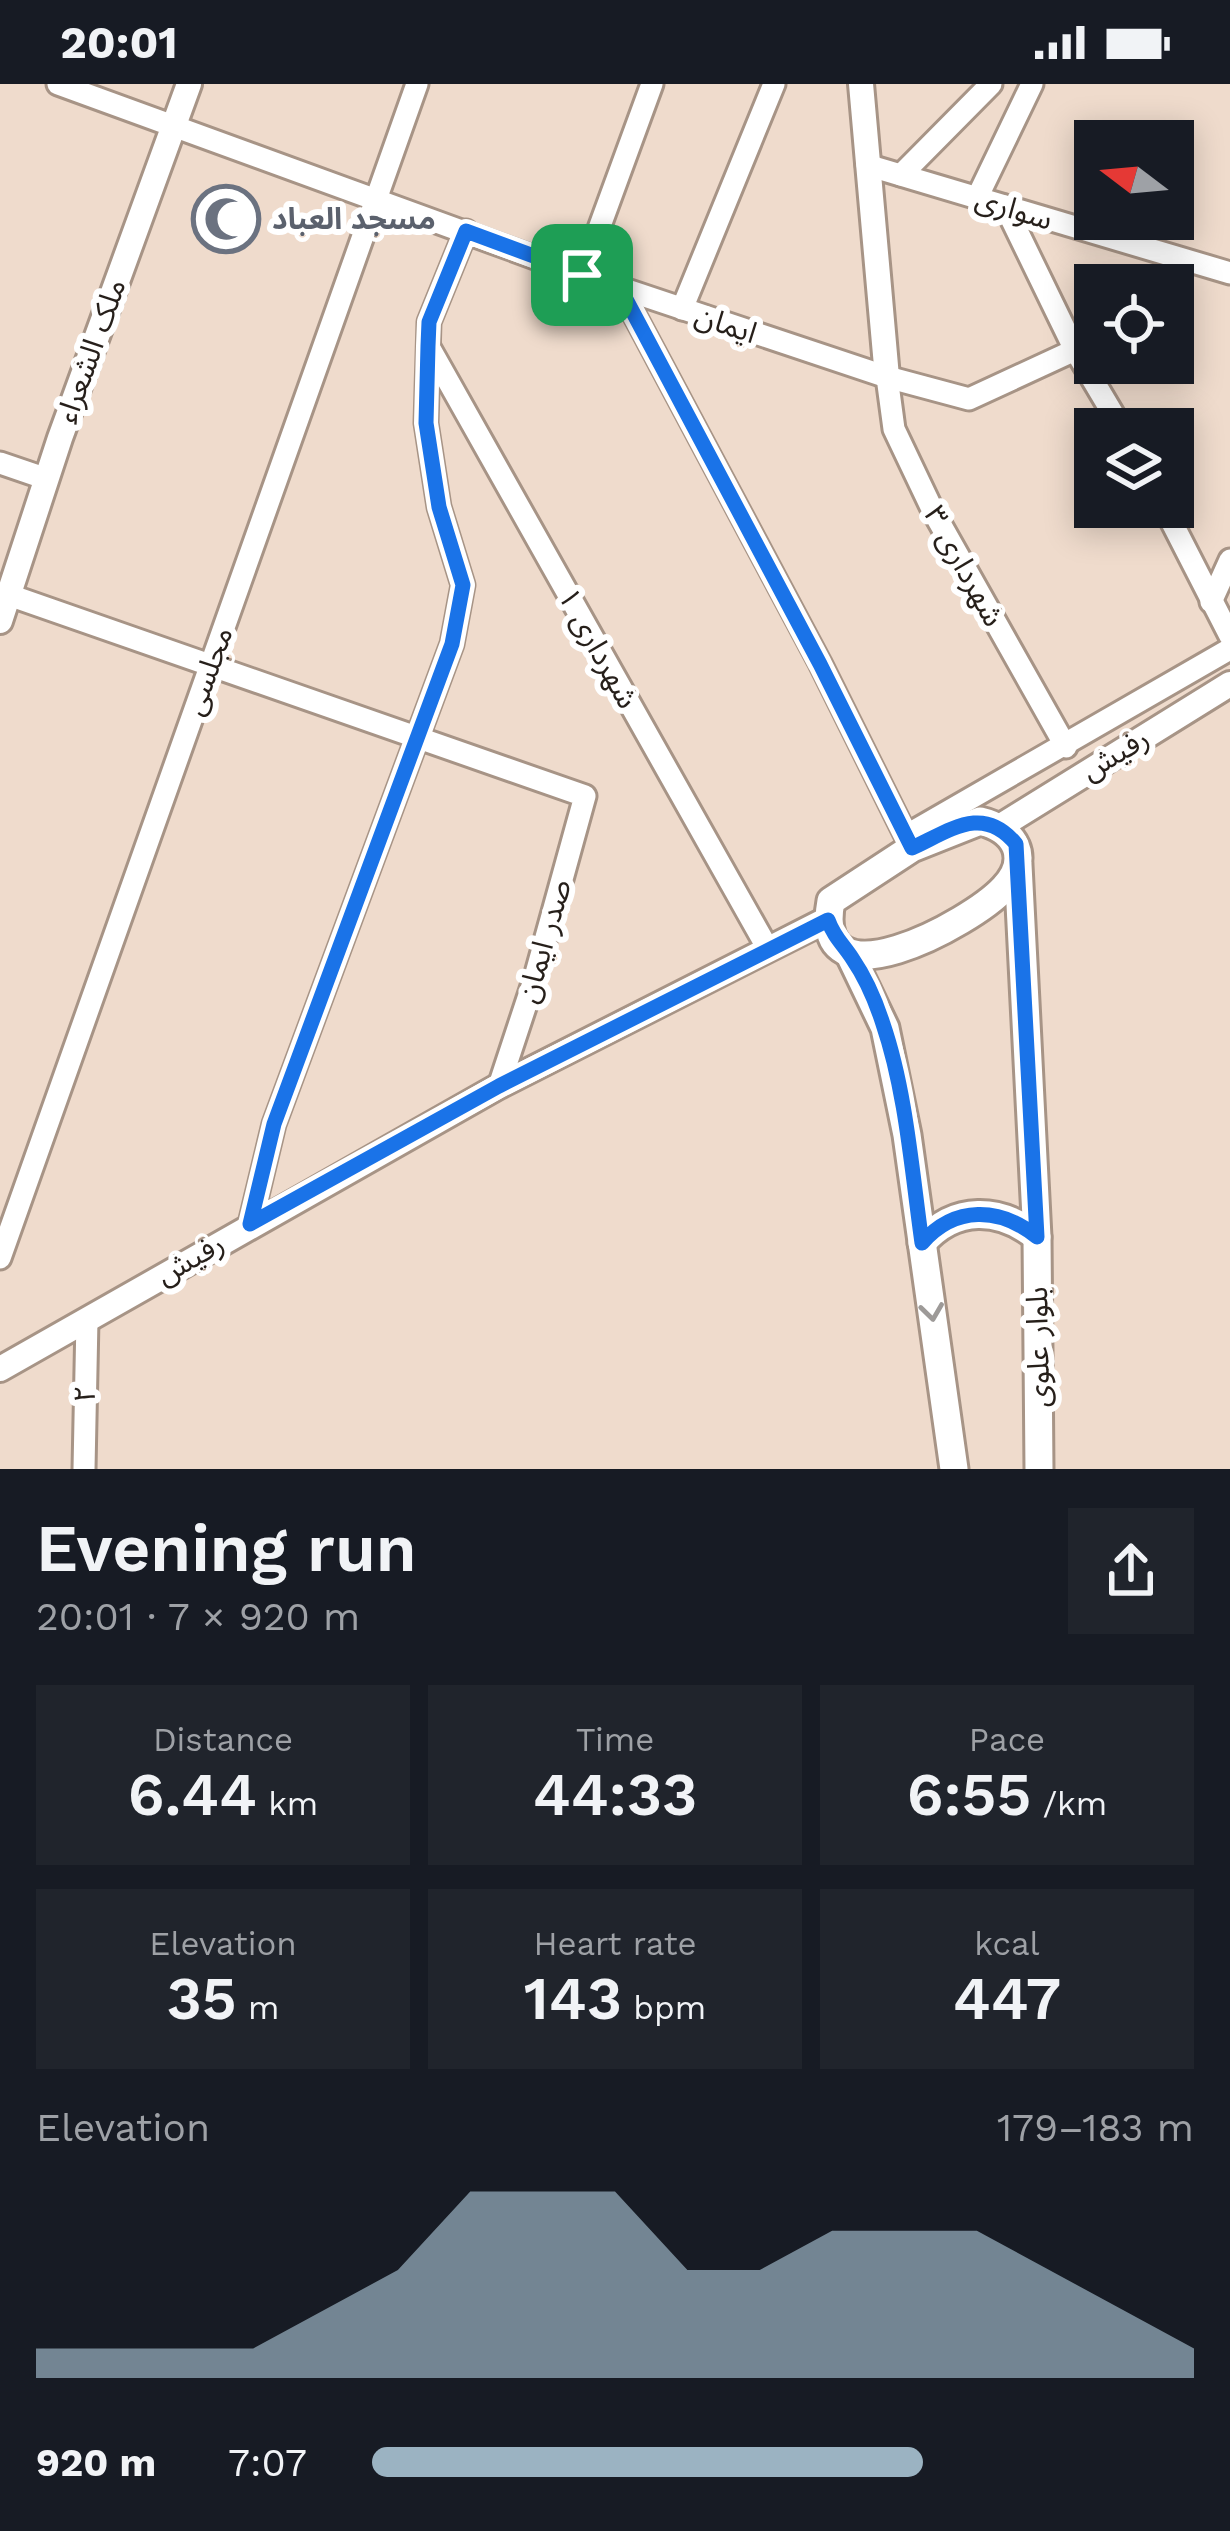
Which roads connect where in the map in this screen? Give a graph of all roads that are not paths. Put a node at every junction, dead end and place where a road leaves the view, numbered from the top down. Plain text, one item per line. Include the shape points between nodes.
1 (58, 84) edge
2 (189, 84) edge
3 (416, 84) edge
4 (652, 84) edge
5 (774, 84) edge
6 (860, 84) edge
7 (991, 84) edge
8 (1033, 84) edge
9 (174, 127) junction
10 (867, 165) junction
11 (901, 175) junction
12 (976, 198) junction
13 (375, 199) junction
14 (1005, 206) junction
15 (466, 231) junction
16 (1230, 273) edge
17 (582, 275) junction
18 (620, 288) junction
19 (682, 309) junction
20 (428, 346) junction
21 (1074, 348) edge
22 (1074, 350) edge
23 (886, 377) junction
24 (0, 463) edge
25 (47, 478) junction
26 (1174, 528) edge
27 (1230, 560) edge
28 (9, 595) junction
29 (1211, 602) junction
30 (0, 621) edge
31 (1230, 636) edge
32 (1230, 650) edge
33 (210, 665) junction
34 (1230, 684) edge
35 (418, 737) junction
36 (1066, 747) junction
37 (1000, 826) junction
38 (909, 842) junction
39 (1018, 865) junction
40 (828, 920) junction
41 (768, 949) junction
42 (850, 955) junction
43 (499, 1086) junction
44 (250, 1224) junction
45 (1037, 1237) junction
46 (922, 1243) junction
47 (0, 1258) edge
48 (86, 1319) junction
49 (0, 1370) edge
50 (84, 1469) edge
51 (954, 1469) edge
52 (1039, 1469) edge

1 - 9 street, ایمان
2 - 9 street, ملک الشعراء
3 - 13 street, مجلسی
4 - 17 street
5 - 19 street
6 - 10 street
7 - 11 street
8 - 12 street
9 - 13 street, ایمان
9 - 25 street, ملک الشعراء
10 - 11 street, سواری
10 - 23 street
11 - 12 street, سواری
12 - 14 street, سواری
13 - 15 street, ایمان
13 - 33 street, مجلسی
14 - 16 street, سواری
14 - 21 street
15 - 17 street, ایمان
15 - 20 street via 429,322
17 - 18 street, ایمان
18 - 19 street, ایمان
18 - 38 street
19 - 23 street, ایمان
20 - 35 street via 426,423 439,507 463,585 452,644
20 - 41 street, شهرداری ۱
22 - 23 street, ایمان via 969,398
23 - 36 street, شهرداری ۳ via 894,429 932,511
24 - 25 street
25 - 28 street, ملک الشعراء
26 - 29 street
27 - 29 street
28 - 30 street, ملک الشعراء
28 - 33 street
29 - 31 street
32 - 36 street
33 - 35 street
33 - 47 street, مجلسی
34 - 37 street, رفیش
35 - 43 street, صدر ایمان via 585,796
35 - 44 street via 274,1124
36 - 38 street
37 - 38 main road via 980,821
37 - 39 main road via 1016,844
38 - 40 main road via 831,901
39 - 42 main road via 1004,889 961,918 892,952
39 - 45 main road, بلوار علوی
40 - 41 street, رفیش
40 - 42 main road
41 - 43 street, رفیش
42 - 46 main road via 885,1028
43 - 44 street, رفیش
44 - 48 street, رفیش
45 - 46 main road via 1019,1222 976,1213 934,1229
45 - 52 main road, بلوار علوی
46 -> 51 main road
48 - 49 street, رفیش
48 - 50 street, ۲

